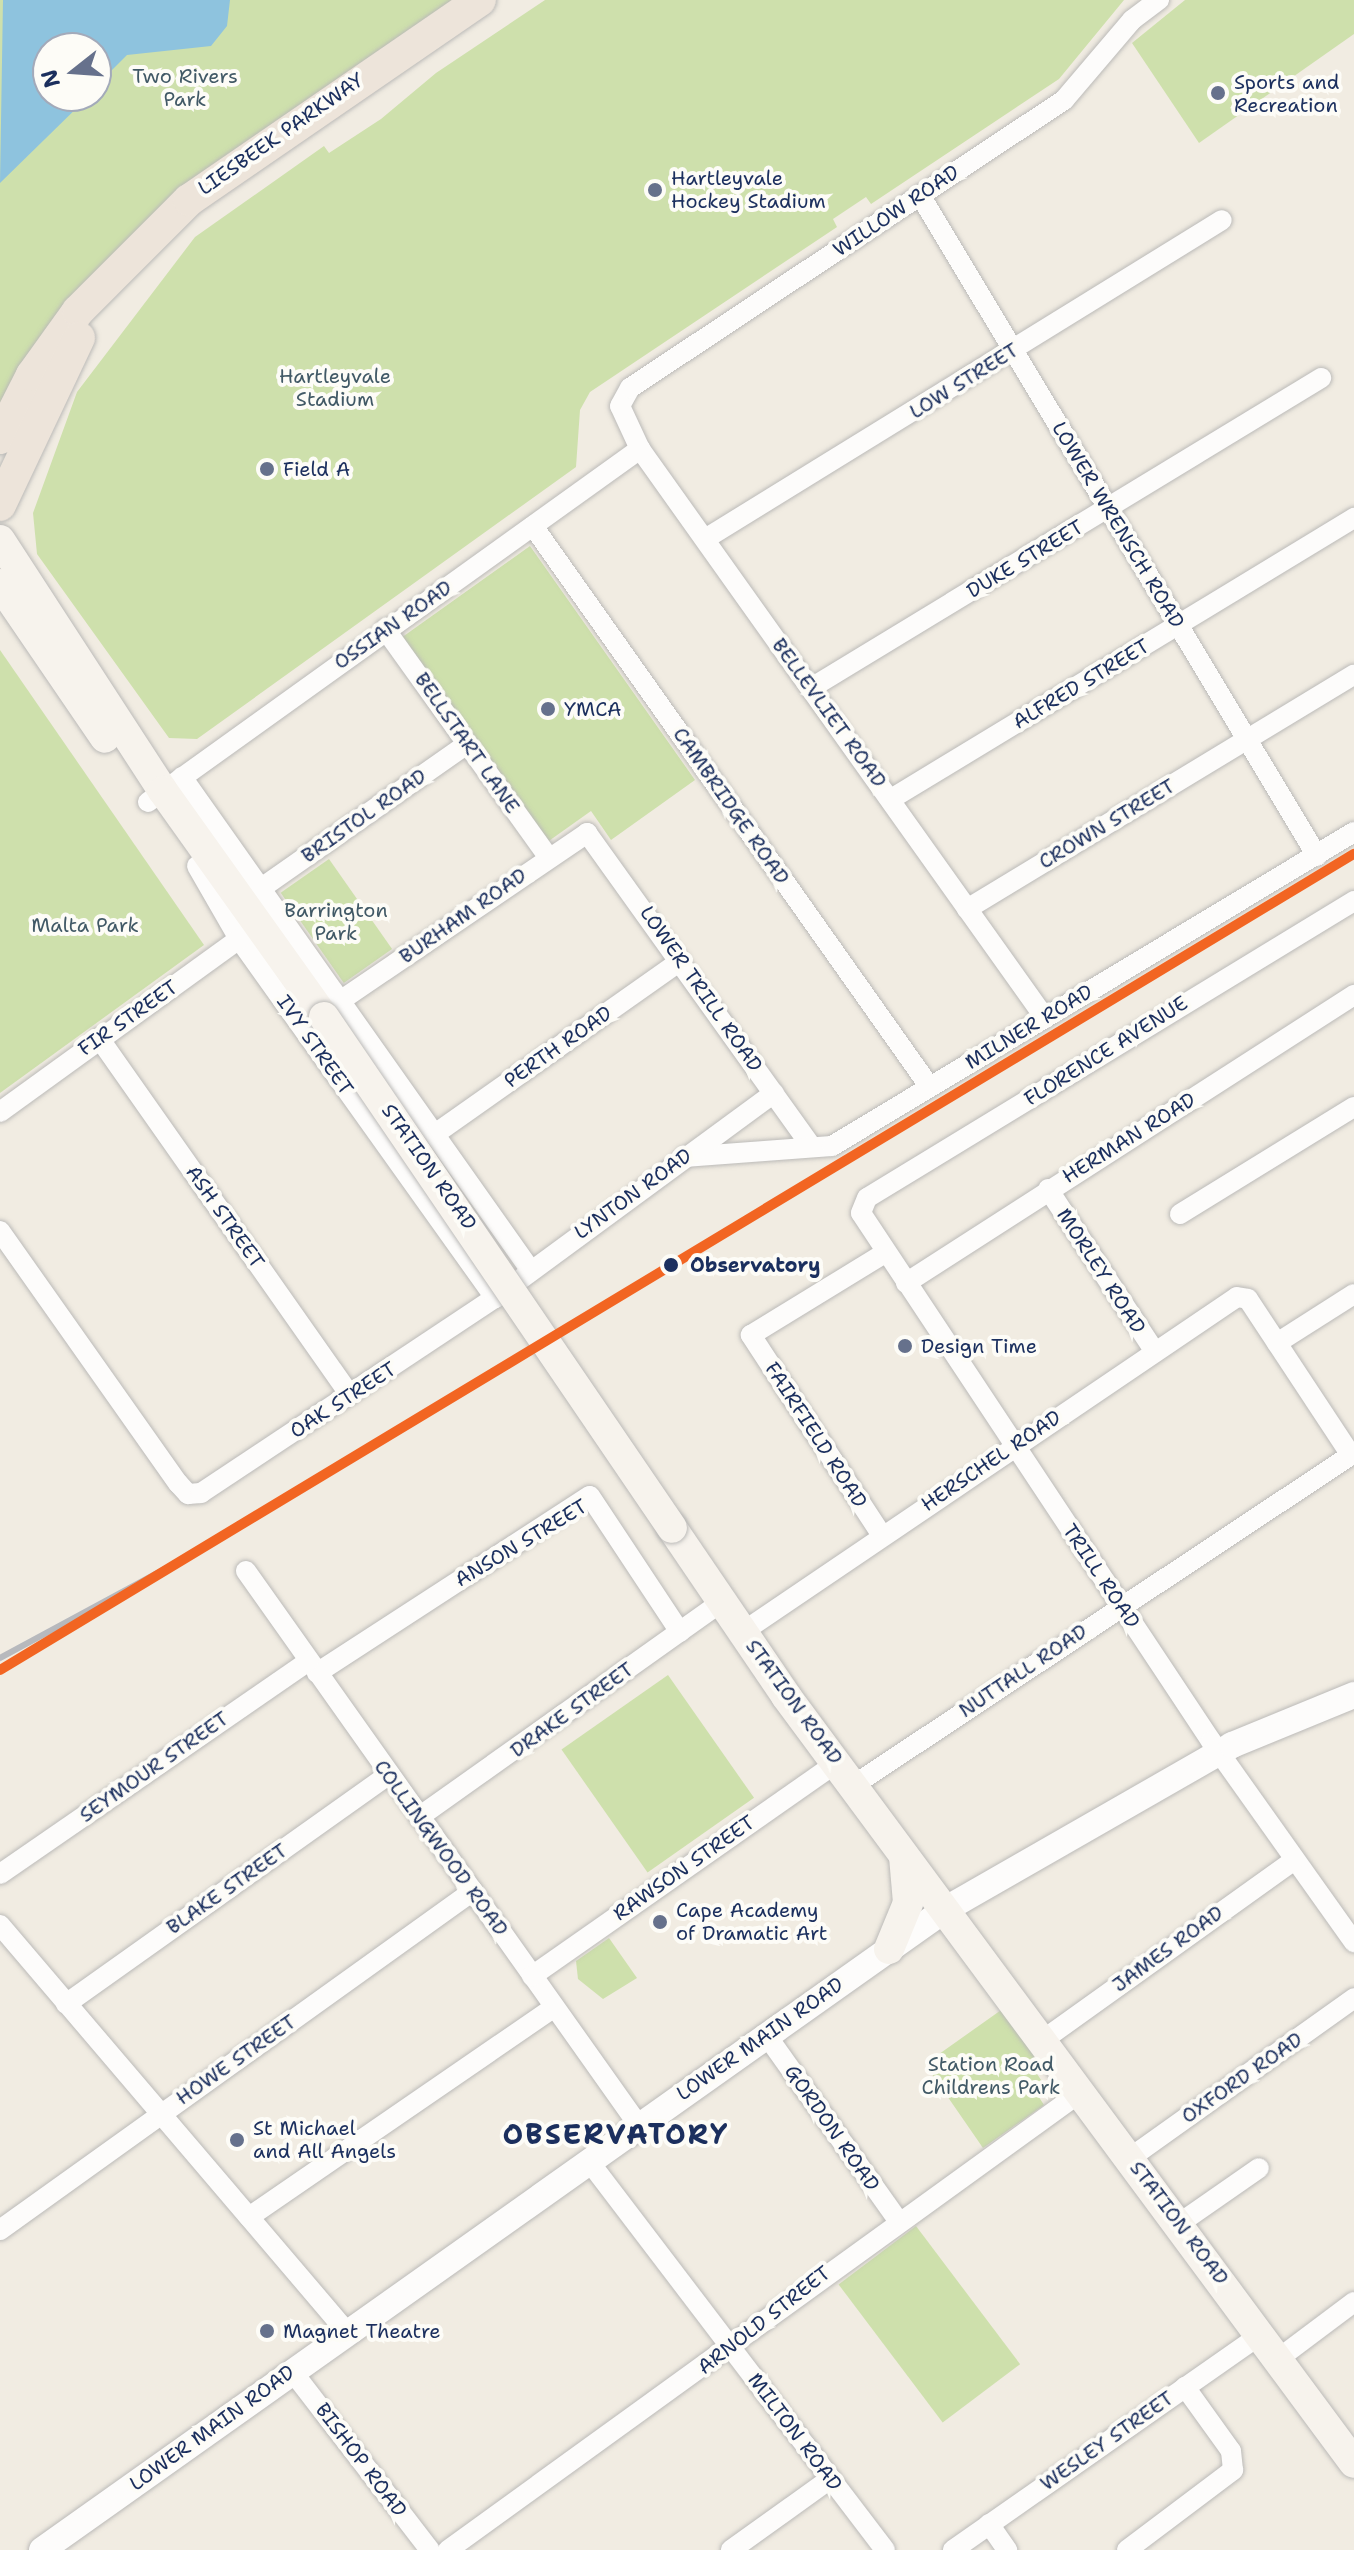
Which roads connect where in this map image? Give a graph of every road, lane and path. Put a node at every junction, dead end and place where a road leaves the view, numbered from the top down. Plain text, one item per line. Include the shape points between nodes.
1 (480, 0) edge
2 (1159, 0) edge
3 (920, 195) junction
4 (1222, 220) dead end
5 (102, 293) junction
6 (1013, 351) junction
7 (1321, 378) dead end
8 (620, 406) joint
9 (0, 438) edge
10 (640, 449) junction
11 (0, 505) edge
12 (1107, 509) junction
13 (1354, 518) edge
14 (533, 526) junction
15 (705, 539) junction
16 (0, 540) edge
17 (0, 584) edge
18 (1179, 624) junction
19 (385, 629) junction
20 (1354, 675) edge
21 (811, 688) junction
22 (1247, 740) junction
23 (467, 744) junction
24 (164, 790) junction
25 (891, 799) junction
26 (1354, 832) edge
27 (587, 833) joint
28 (1317, 856) junction
29 (548, 857) junction
30 (260, 889) junction
31 (1353, 903) edge
32 (967, 909) junction
33 (248, 932) junction
34 (680, 961) junction
35 (1354, 995) edge
36 (332, 1009) junction
37 (1045, 1018) junction
38 (99, 1038) junction
39 (929, 1086) junction
40 (774, 1093) junction
41 (1354, 1107) edge
42 (0, 1112) edge
43 (435, 1134) junction
44 (812, 1147) junction
45 (684, 1157) junction
46 (1048, 1189) junction
47 (862, 1204) joint
48 (1180, 1214) dead end
49 (0, 1231) edge
50 (885, 1253) junction
51 (529, 1268) junction
52 (906, 1283) junction
53 (1354, 1294) edge
54 (495, 1298) junction
55 (1277, 1343) junction
56 (1155, 1352) junction
57 (350, 1395) junction
58 (1013, 1445) junction
59 (1352, 1454) edge
60 (881, 1534) junction
61 (246, 1571) dead end
62 (723, 1601) junction
63 (1121, 1605) junction
64 (744, 1631) junction
65 (680, 1632) junction
66 (313, 1667) junction
67 (1354, 1695) edge
68 (1219, 1752) junction
69 (846, 1774) junction
70 (388, 1775) junction
71 (419, 1817) junction
72 (899, 1846) junction
73 (1294, 1860) junction
74 (0, 1874) edge
75 (473, 1891) junction
76 (946, 1909) junction
77 (0, 1925) edge
78 (1354, 1942) edge
79 (889, 1949) junction
80 (532, 1976) junction
81 (1354, 1998) edge
82 (66, 2004) junction
83 (553, 2008) junction
84 (767, 2036) junction
85 (1043, 2040) junction
86 (1081, 2092) junction
87 (161, 2113) junction
88 (637, 2123) junction
89 (1130, 2158) junction
90 (588, 2160) junction
91 (1259, 2168) dead end
92 (249, 2217) junction
93 (897, 2219) junction
94 (1180, 2223) junction
95 (0, 2230) edge
96 (1354, 2302) edge
97 (346, 2331) junction
98 (1261, 2334) junction
99 (730, 2345) junction
100 (1278, 2359) junction
101 (292, 2371) junction
102 (1185, 2387) junction
103 (1354, 2463) edge
104 (830, 2479) junction
105 (989, 2524) junction
106 (42, 2550) edge
107 (430, 2550) edge
108 (448, 2550) edge
109 (731, 2550) edge
110 (885, 2550) edge
111 (953, 2550) edge
112 (1007, 2550) edge
113 (1127, 2550) edge

1 - 5 main road, LIESBEEK PARKWAY via 220,174
2 - 3 street, WILLOW ROAD via 1123,29 1064,100
3 - 6 street, LOWER WRENSCH ROAD
3 - 8 street, WILLOW ROAD via 630,388
4 - 6 street, LOW STREET
5 - 9 main road, LIESBEEK PARKWAY via 62,332
5 - 11 main road, LIESBEEK PARKWAY
6 - 12 street, LOWER WRENSCH ROAD
6 - 15 street, LOW STREET
7 - 12 street, DUKE STREET
8 - 10 street, BELLEVLIET ROAD
10 - 14 street, OSSIAN ROAD
10 - 15 street, BELLEVLIET ROAD
12 - 18 street, LOWER WRENSCH ROAD
12 - 21 street, DUKE STREET
13 - 18 street, ALFRED STREET
14 - 19 street, OSSIAN ROAD
14 - 39 street, CAMBRIDGE ROAD
15 - 21 street, BELLEVLIET ROAD
16 - 24 main road, STATION ROAD
17 - 24 main road, STATION ROAD
18 - 22 street, LOWER WRENSCH ROAD
18 - 25 street, ALFRED STREET
19 - 23 street, BELLSTART LANE
19 - 24 street, OSSIAN ROAD
20 - 22 street, CROWN STREET
21 - 25 street, BELLEVLIET ROAD
22 - 28 street, LOWER WRENSCH ROAD
22 - 32 street, CROWN STREET
23 - 29 street, BELLSTART LANE
23 - 30 street, BRISTOL ROAD
24 - 30 street
24 - 33 main road, STATION ROAD
24 - 33 main road, STATION ROAD via 197,866
25 - 32 street, BELLEVLIET ROAD
26 - 28 street, MILNER ROAD
27 - 29 street, BURHAM ROAD
27 - 34 street, LOWER TRILL ROAD
28 - 37 street, MILNER ROAD
29 - 36 street, BURHAM ROAD
30 - 36 street
31 - 47 street, FLORENCE AVENUE
32 - 37 street, BELLEVLIET ROAD
33 - 36 main road, STATION ROAD
33 - 38 street, FIR STREET
33 - 54 street, IVY STREET
34 - 40 street, LOWER TRILL ROAD
34 - 43 street, PERTH ROAD
35 - 46 street, HERMAN ROAD
36 - 43 street
36 - 62 main road, STATION ROAD, bridge
37 - 39 street, MILNER ROAD
38 - 42 street, FIR STREET
38 - 57 street, ASH STREET
39 - 44 street, MILNER ROAD via 832,1146
40 - 44 street, LOWER TRILL ROAD
40 - 45 street, LYNTON ROAD
41 - 48 street
43 - 51 street
44 - 45 street, MILNER ROAD
45 - 51 street, LYNTON ROAD
46 - 52 street, HERMAN ROAD
46 - 56 street, MORLEY ROAD
47 - 50 street, TRILL ROAD
49 - 57 street, OAK STREET via 188,1494 201,1493
50 - 52 street, TRILL ROAD
50 - 60 street, FAIRFIELD ROAD via 751,1335
51 - 54 street, LYNTON ROAD
52 - 58 street, TRILL ROAD
53 - 55 street
54 - 57 street, OAK STREET
55 - 56 street, HERSCHEL ROAD via 1243,1296
55 - 59 street
56 - 58 street, HERSCHEL ROAD
58 - 60 street, HERSCHEL ROAD
58 - 63 street, TRILL ROAD
59 - 63 street, NUTTALL ROAD
60 - 64 street, HERSCHEL ROAD
61 - 66 street, COLLINGWOOD ROAD
62 - 64 main road, STATION ROAD
62 - 65 street, DRAKE STREET
63 - 68 street, TRILL ROAD
63 - 69 street, NUTTALL ROAD
64 - 69 main road, STATION ROAD
65 - 66 street, ANSON STREET via 590,1496
65 - 71 street, DRAKE STREET
66 - 70 street, COLLINGWOOD ROAD
66 - 74 street, SEYMOUR STREET
67 - 68 street, LOWER MAIN ROAD
68 - 73 street, TRILL ROAD
68 - 76 street, LOWER MAIN ROAD
69 - 72 main road, STATION ROAD
69 - 80 street, RAWSON STREET
70 - 71 street, COLLINGWOOD ROAD
70 - 82 street, BLAKE STREET
71 - 75 street, COLLINGWOOD ROAD
72 - 76 main road, STATION ROAD
72 - 79 main road via 909,1897
73 - 78 street, TRILL ROAD
73 - 85 street, JAMES ROAD
75 - 80 street, COLLINGWOOD ROAD
75 - 87 street, HOWE STREET
76 - 79 street, LOWER MAIN ROAD
76 - 85 main road, STATION ROAD
77 - 82 street
79 - 84 street, LOWER MAIN ROAD
80 - 83 street, COLLINGWOOD ROAD
81 - 89 street, OXFORD ROAD
82 - 87 street
83 - 88 street, COLLINGWOOD ROAD
83 - 92 street
84 - 88 street, LOWER MAIN ROAD
84 - 93 street, GORDON ROAD
85 - 86 main road, STATION ROAD
86 - 89 main road, STATION ROAD
86 - 93 street, ARNOLD STREET
87 - 92 street
87 - 95 street, HOWE STREET
88 - 90 street, LOWER MAIN ROAD
89 - 94 main road, STATION ROAD
90 - 97 street, LOWER MAIN ROAD
90 - 99 street, MILTON ROAD
91 - 94 street
92 - 97 street
93 - 99 street, ARNOLD STREET
94 - 98 main road, STATION ROAD
96 - 100 street
97 - 101 street, LOWER MAIN ROAD
98 - 100 main road, STATION ROAD
98 - 102 street, WESLEY STREET
99 - 104 street, MILTON ROAD
99 - 108 street, ARNOLD STREET
100 - 103 main road, STATION ROAD
101 - 106 street, LOWER MAIN ROAD
101 - 107 street, BISHOP ROAD
102 - 105 street, WESLEY STREET
102 - 113 street via 1231,2451 1233,2470
104 - 109 street
104 - 110 street, MILTON ROAD
105 - 111 street, WESLEY STREET
105 - 112 street

